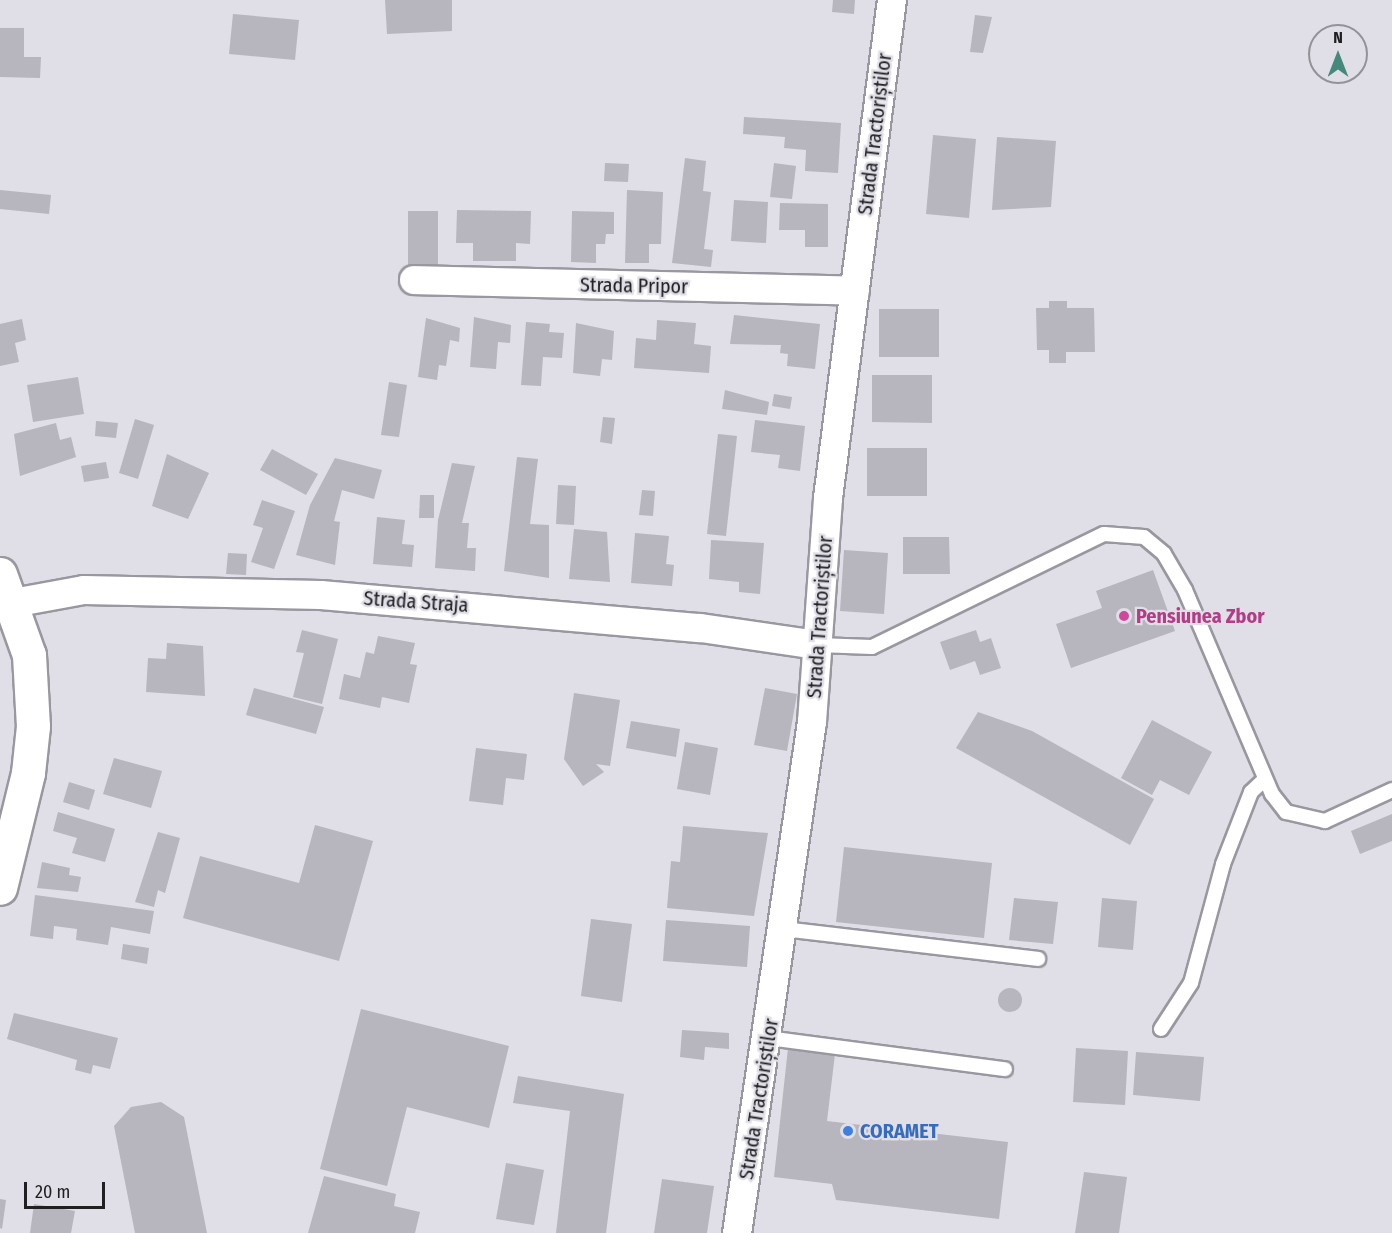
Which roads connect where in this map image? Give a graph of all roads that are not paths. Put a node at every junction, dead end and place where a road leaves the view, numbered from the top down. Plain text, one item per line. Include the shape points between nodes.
1 (892, 0) edge
2 (414, 280) dead end
3 (855, 291) junction
4 (7, 589) edge
5 (818, 645) junction
6 (1265, 779) junction
7 (1392, 790) edge
8 (0, 888) edge
9 (784, 929) junction
10 (1038, 959) dead end
11 (1161, 1029) dead end
12 (768, 1038) junction
13 (1005, 1069) dead end
14 (737, 1233) edge

1 - 3 street, Strada Tractoriștilor
2 - 3 street, Strada Pripor
3 - 5 street, Strada Tractoriștilor via 828,498
4 - 5 street, Strada Straja via 321,595 679,626
4 - 8 main road via 29,655 33,726 28,773
5 - 6 lane via 872,646 1104,534 1144,537 1164,554 1185,590
5 - 9 street, Strada Tractoriștilor
6 - 7 lane via 1286,812 1306,821 1335,818
6 - 11 lane via 1251,792 1223,864 1191,983
9 - 10 lane
9 - 12 street, Strada Tractoriștilor
12 - 13 lane
12 - 14 street, Strada Tractoriștilor

